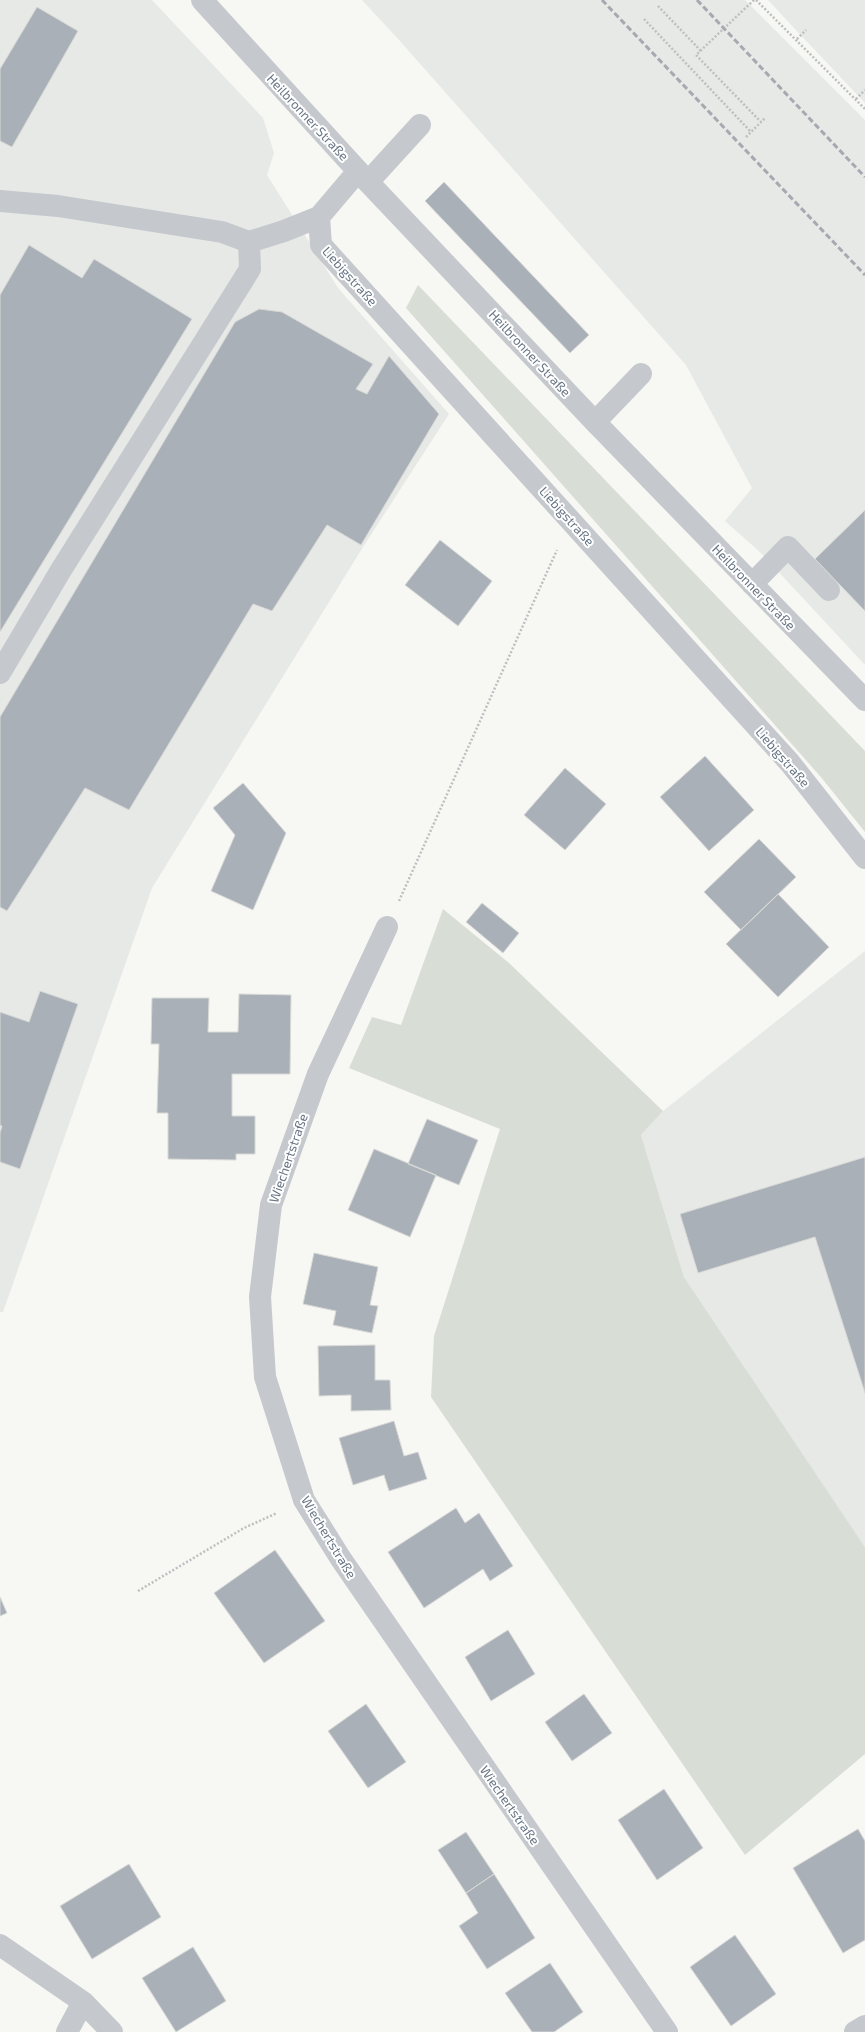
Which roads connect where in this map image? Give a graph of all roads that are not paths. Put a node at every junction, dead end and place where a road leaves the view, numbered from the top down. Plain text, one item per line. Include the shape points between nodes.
1 (202, 0) edge
2 (420, 125) dead end
3 (363, 176) junction
4 (0, 201) edge
5 (319, 217) junction
6 (249, 242) junction
7 (641, 374) dead end
8 (595, 422) junction
9 (752, 584) junction
10 (830, 590) dead end
11 (0, 674) edge
12 (865, 700) edge
13 (865, 858) edge
14 (387, 927) road end
15 (0, 1945) edge
16 (83, 2002) junction
17 (865, 2026) edge
18 (67, 2032) edge
19 (112, 2032) edge
20 (667, 2032) edge
21 (854, 2032) edge

1 - 3 street, Heilbronner Straße
2 - 3 street
3 - 5 street
3 - 8 street, Heilbronner Straße
4 - 6 street via 58,206 222,232
5 - 6 street via 284,232
5 - 13 street, Liebigstraße via 321,245 790,763
6 - 11 street via 250,269 61,570
7 - 8 street
8 - 9 street, Heilbronner Straße
9 - 10 street via 788,547
9 - 12 street, Heilbronner Straße
14 - 20 street, Wiechertstraße via 318,1074 271,1205 260,1297 265,1377 304,1500 345,1566
15 - 16 street
16 - 18 street
16 - 19 street
17 - 21 street

